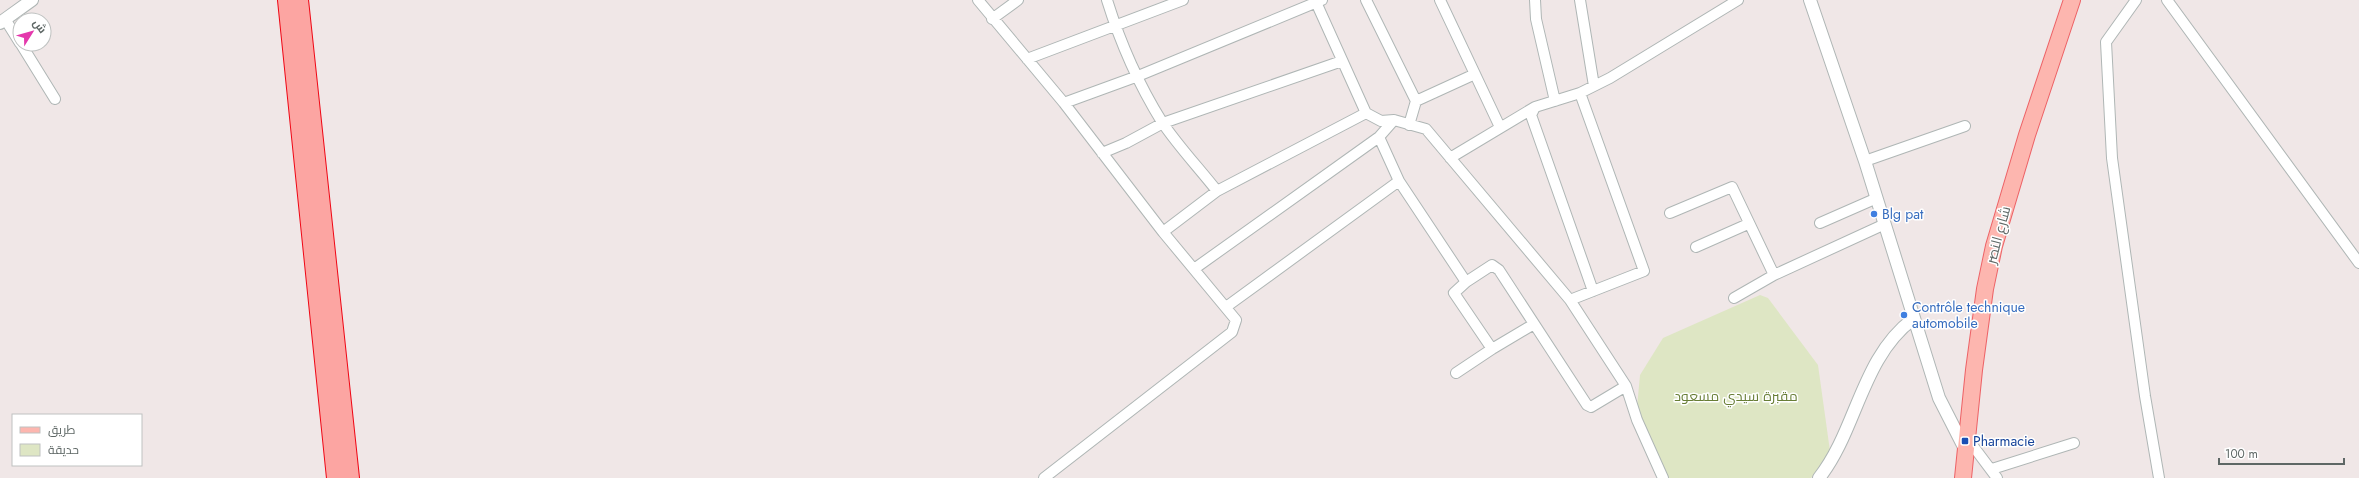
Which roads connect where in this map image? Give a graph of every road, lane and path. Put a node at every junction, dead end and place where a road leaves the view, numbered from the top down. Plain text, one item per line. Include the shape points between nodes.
1 (32, 0) edge
2 (286, 0) edge
3 (300, 0) edge
4 (978, 0) edge
5 (1018, 0) edge
6 (1107, 0) edge
7 (1183, 0) edge
8 (1366, 0) edge
9 (1440, 0) edge
10 (1535, 0) edge
11 (1580, 0) edge
12 (1738, 0) edge
13 (1810, 0) edge
14 (2072, 0) edge
15 (2136, 0) edge
16 (2167, 0) edge
17 (1318, 1) edge
18 (992, 20) junction
19 (3, 21) edge
20 (1115, 25) junction
21 (12, 33) edge
22 (26, 52) edge
23 (1027, 59) junction
24 (1342, 61) junction
25 (1475, 74) junction
26 (1138, 76) junction
27 (1594, 86) junction
28 (1580, 93) junction
29 (55, 99) dead end
30 (1416, 101) junction
31 (1555, 101) junction
32 (1064, 103) junction
33 (1535, 106) junction
34 (1366, 113) junction
35 (1394, 120) junction
36 (1163, 122) junction
37 (1499, 124) dead end
38 (1409, 125) junction
39 (1965, 126) dead end
40 (1379, 137) junction
41 (1102, 153) junction
42 (1450, 158) junction
43 (1865, 161) junction
44 (1399, 181) junction
45 (1217, 191) junction
46 (1877, 198) junction
47 (1670, 212) dead end
48 (1820, 223) dead end
49 (1748, 224) junction
50 (1885, 224) junction
51 (1163, 232) junction
52 (1696, 247) dead end
53 (2359, 263) edge
54 (1194, 269) junction
55 (1774, 275) junction
56 (1466, 282) junction
57 (1592, 291) junction
58 (1734, 298) dead end
59 (1570, 300) junction
60 (1226, 307) junction
61 (1913, 320) junction
62 (1534, 324) junction
63 (1492, 349) junction
64 (1456, 373) dead end
65 (1626, 386) junction
66 (1966, 443) junction
67 (2074, 443) dead end
68 (1995, 474) edge
69 (335, 478) edge
70 (351, 478) edge
71 (1044, 478) edge
72 (1663, 478) edge
73 (1819, 478) edge
74 (1963, 478) edge
75 (2159, 478) edge

1 - 19 street
2 - 69 highway
3 - 70 highway
4 - 18 street
5 - 18 street
6 - 20 street
7 - 20 street
8 - 30 street
9 - 25 street
10 - 31 street via 1536,19
11 - 27 street
12 - 27 street
13 - 43 street
14 - 66 main road, شارع النصر via 2027,135 1994,246 1985,289
15 - 75 street via 2106,42 2112,158
16 - 53 street
17 - 24 street
17 - 26 street
18 - 23 street
19 - 21 street
20 - 23 street
20 - 26 street
22 - 29 street
23 - 32 street
24 - 34 street
24 - 36 street
25 - 30 street
25 - 37 street
26 - 32 street
26 - 36 street
27 - 28 street
28 - 31 street
28 - 57 street via 1644,271
30 - 38 street
31 - 33 street
32 - 41 street
33 - 42 street
33 - 57 street via 1530,115
34 - 35 street via 1381,121
34 - 45 street
35 - 38 street
35 - 40 street
36 - 41 street
36 - 45 street
38 - 42 street via 1426,129
39 - 43 street
40 - 44 street
40 - 54 street
41 - 51 street
42 - 59 street
43 - 46 street
44 - 56 street
44 - 60 street
45 - 51 street
46 - 48 street
46 - 50 street
47 - 49 street via 1732,187
49 - 52 street
49 - 55 street
50 - 55 street
50 - 61 street
51 - 54 street
54 - 60 street
55 - 58 street
56 - 62 street via 1492,265 1495,266
56 - 63 street via 1454,293
57 - 59 street
59 - 65 street
60 - 71 street via 1236,320 1232,332
61 - 66 street via 1939,398
61 - 73 street via 1902,328 1869,375 1833,460
62 - 63 street
62 - 65 street via 1587,405 1597,405
63 - 64 street
65 - 72 street via 1637,420
66 - 68 street
66 - 74 main road, شارع النصر
67 - 68 street

